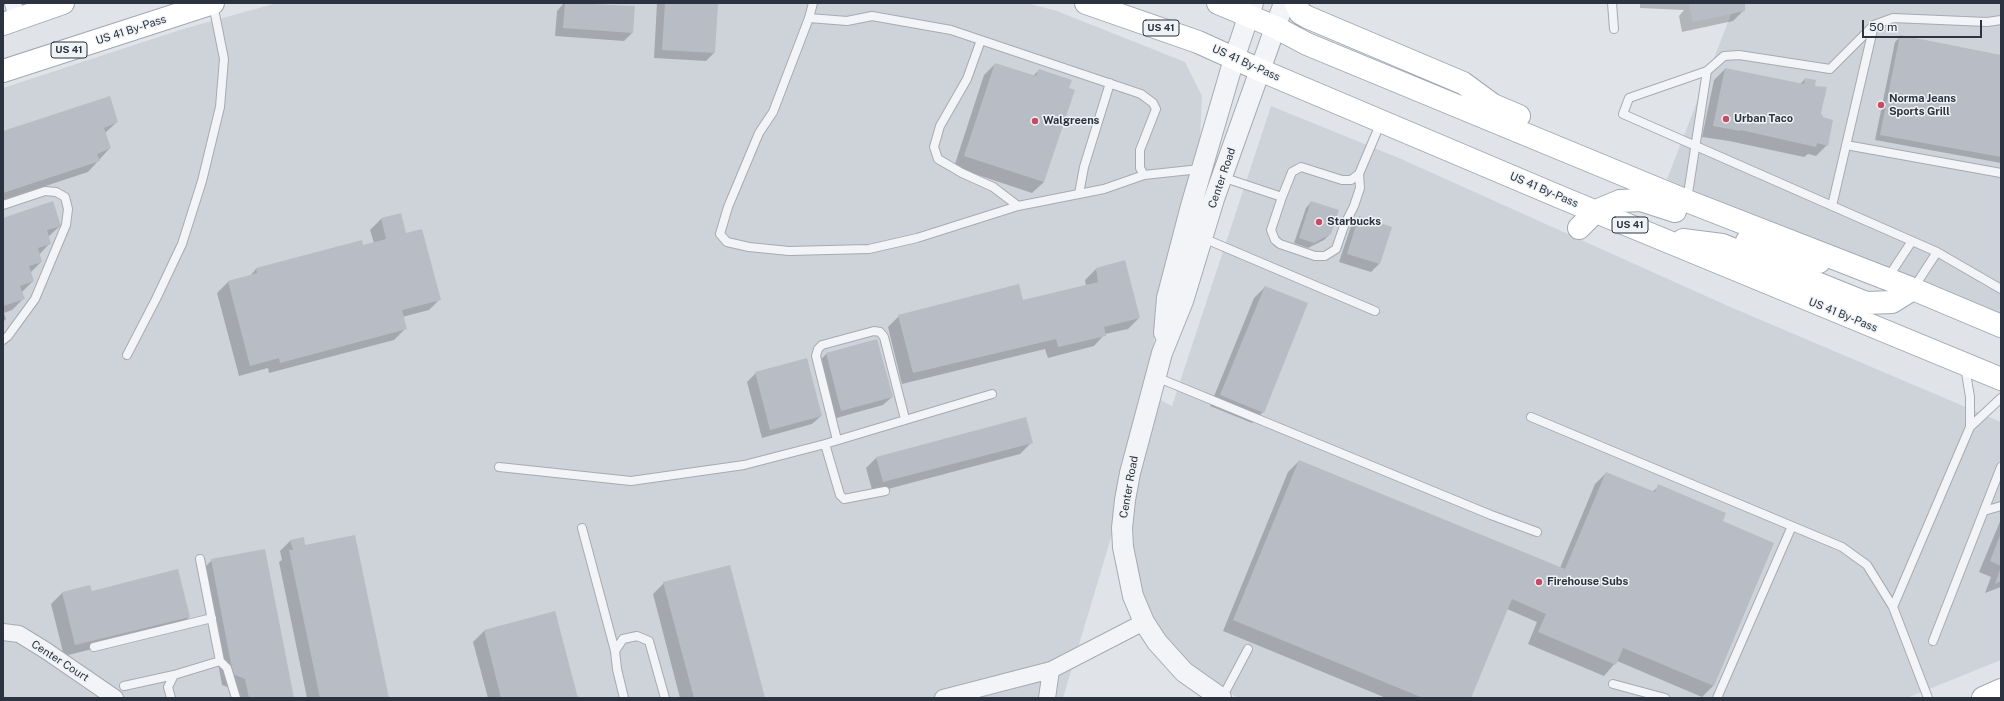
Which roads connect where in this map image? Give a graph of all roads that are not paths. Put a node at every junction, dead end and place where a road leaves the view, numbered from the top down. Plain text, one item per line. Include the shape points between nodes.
1 (63, 3) edge
2 (213, 3) edge
3 (813, 3) edge
4 (1086, 3) edge
5 (1218, 3) edge
6 (1284, 3) edge
7 (1296, 3) edge
8 (1612, 3) edge
9 (1251, 10) edge
10 (11, 15) edge
11 (809, 18) junction
12 (2001, 20) edge
13 (1874, 25) junction
14 (1275, 27) junction
15 (1614, 29) dead end
16 (980, 40) junction
17 (3, 42) edge
18 (1234, 59) junction
19 (1260, 70) junction
20 (3, 71) edge
21 (1707, 71) junction
22 (1110, 83) junction
23 (1381, 121) junction
24 (1846, 145) junction
25 (1696, 146) junction
26 (1201, 168) junction
27 (2001, 173) edge
28 (1359, 174) junction
29 (1144, 175) junction
30 (1222, 177) junction
31 (1079, 194) junction
32 (1282, 197) junction
33 (1687, 201) junction
34 (3, 204) edge
35 (1018, 206) junction
36 (1832, 206) junction
37 (1596, 211) junction
38 (1579, 228) dead end
39 (1658, 237) junction
40 (1202, 238) junction
41 (1912, 241) junction
42 (1937, 252) junction
43 (1852, 266) junction
44 (1887, 279) junction
45 (1913, 289) junction
46 (2001, 289) edge
47 (1375, 310) dead end
48 (2001, 326) edge
49 (3, 340) edge
50 (1162, 353) junction
51 (127, 355) dead end
52 (1964, 364) junction
53 (1156, 377) junction
54 (2001, 379) edge
55 (992, 394) dead end
56 (2001, 398) edge
57 (1531, 417) dead end
58 (905, 419) junction
59 (1970, 428) junction
60 (837, 440) junction
61 (825, 444) junction
62 (2001, 466) edge
63 (499, 467) dead end
64 (885, 491) dead end
65 (2001, 506) edge
66 (1984, 511) junction
67 (1792, 526) junction
68 (582, 528) dead end
69 (1537, 532) dead end
70 (200, 559) dead end
71 (1893, 607) junction
72 (212, 618) junction
73 (1144, 622) junction
74 (3, 632) edge
75 (1933, 641) dead end
76 (94, 647) dead end
77 (1248, 649) dead end
78 (615, 651) junction
79 (220, 662) junction
80 (1051, 670) junction
81 (174, 675) junction
82 (1612, 684) dead end
83 (2001, 690) edge
84 (119, 692) edge
85 (171, 698) edge
86 (236, 698) edge
87 (624, 698) edge
88 (665, 698) edge
89 (943, 698) edge
90 (1047, 698) edge
91 (1221, 698) edge
92 (1665, 698) edge
93 (1717, 698) edge
94 (1928, 698) edge
95 (1983, 698) edge

1 - 10 main road
2 - 20 main road, US 41 By-Pass / US 41
2 - 51 lane via 224,59 220,107 202,181 182,244
3 - 11 lane
4 - 18 main road, US 41 By-Pass / US 41 via 1198,42
5 - 9 main road
6 - 14 street, Center Road
7 - 33 main road via 1300,13 1307,17 1463,83 1493,105 1619,159
8 - 15 lane
9 - 14 main road
9 - 18 street, Center Road
10 - 17 main road
11 - 16 lane via 847,21 872,16 951,30
11 - 35 lane via 773,112 759,134 728,207 720,234 728,242 748,247 789,251 869,249 917,238
12 - 13 lane via 1987,22 1893,18
13 - 21 lane via 1830,69 1739,55 1724,56
13 - 24 lane
14 - 19 street, Center Road
14 - 33 main road via 1307,44
16 - 22 lane
16 - 35 lane via 967,79 940,126 934,147 938,159 993,187
18 - 19 main road, US 41 By-Pass / US 41
18 - 26 street, Center Road
19 - 23 main road, US 41 By-Pass / US 41
19 - 30 street, Center Road
21 - 25 lane
21 - 25 lane via 1629,98 1623,114
22 - 29 lane via 1141,94 1153,102 1156,109 1140,150 1140,168
22 - 31 lane via 1084,167
23 - 28 lane
23 - 37 main road, US 41 By-Pass / US 41
24 - 27 lane
24 - 36 lane
25 - 33 lane
25 - 36 lane
26 - 29 lane
26 - 50 street, Center Road via 1167,298
28 - 32 lane via 1351,180 1345,180 1305,167 1298,168 1292,172
28 - 32 lane via 1360,188 1354,206 1336,249 1326,256 1315,256 1275,240 1271,230
29 - 31 lane via 1104,189
30 - 32 lane
30 - 40 street, Center Road
31 - 35 lane
33 - 43 main road
34 - 49 lane via 45,191 56,192 65,197 68,209 66,225 35,299
36 - 41 lane
37 - 38 main road
37 - 39 main road, US 41 By-Pass / US 41
37 - 43 main road via 1620,201 1641,200 1659,204 1789,258
39 - 45 main road via 1722,245 1866,303 1892,302
39 - 52 main road, US 41 By-Pass / US 41
40 - 47 lane
40 - 50 street, Center Road via 1183,301
41 - 42 lane
41 - 44 lane
42 - 45 lane
42 - 46 lane
43 - 44 main road
44 - 45 main road
45 - 48 main road
50 - 53 street, Center Road
52 - 54 main road, US 41 By-Pass / US 41
52 - 59 lane via 1970,397
53 - 69 lane
53 - 73 street, Center Road via 1130,473 1122,528 1123,547 1133,596
55 - 58 lane
56 - 59 lane
57 - 67 lane
58 - 60 lane
58 - 60 lane via 884,337 880,332 874,331 822,345 816,356
59 - 71 lane
60 - 61 lane
61 - 63 lane via 744,465 631,481
61 - 64 lane via 840,496 844,499
62 - 66 lane
65 - 66 lane
66 - 75 lane
67 - 71 lane via 1842,547 1867,565
67 - 93 lane
68 - 78 lane
70 - 72 lane
71 - 94 lane
72 - 76 lane
72 - 79 lane
73 - 80 street
73 - 91 street, Center Road via 1157,642 1184,672
74 - 84 street, Center Court via 19,634
77 - 91 lane
78 - 87 lane
78 - 88 lane via 622,639 637,636 649,641
79 - 81 lane
79 - 86 lane via 227,668
80 - 89 street
80 - 90 street
81 - 84 lane
81 - 85 lane via 168,687
82 - 92 lane
83 - 95 main road

